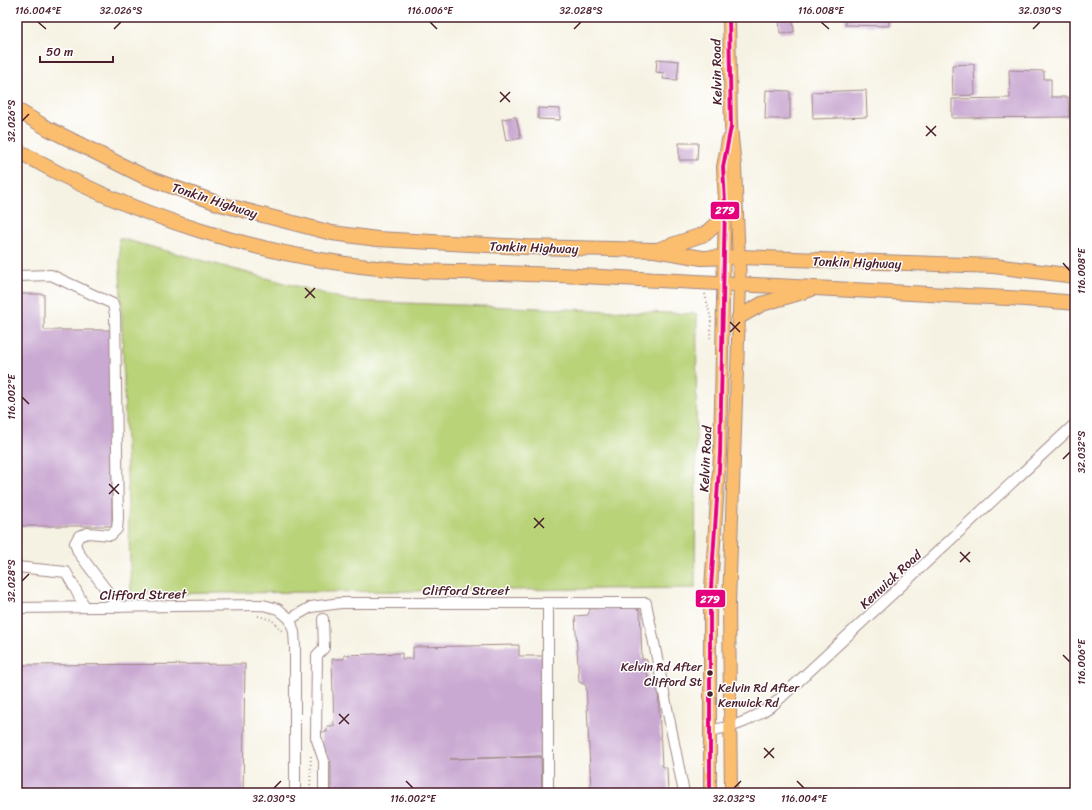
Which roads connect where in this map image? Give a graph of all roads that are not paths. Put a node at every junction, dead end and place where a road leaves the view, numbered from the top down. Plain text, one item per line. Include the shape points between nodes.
1 (729, 17) edge
2 (17, 110) edge
3 (731, 127) junction
4 (17, 150) edge
5 (725, 216) junction
6 (655, 250) junction
7 (739, 257) junction
8 (724, 258) junction
9 (17, 276) edge
10 (1075, 276) edge
11 (723, 283) junction
12 (740, 284) junction
13 (819, 288) junction
14 (1075, 303) edge
15 (739, 317) junction
16 (1075, 424) edge
17 (17, 567) edge
18 (548, 602) junction
19 (119, 607) junction
20 (17, 608) edge
21 (85, 608) junction
22 (290, 619) junction
23 (323, 619) dead end
24 (730, 728) junction
25 (710, 730) junction
26 (295, 793) edge
27 (324, 793) edge
28 (548, 793) edge
29 (684, 793) edge
30 (710, 793) edge
31 (731, 793) edge

1 - 3 main road, Kelvin Road
2 - 6 highway, Tonkin Highway via 47,128 143,176 228,206 332,233 377,239 526,247
3 - 5 main road, Kelvin Road via 723,167
3 - 7 main road, Kelvin Road
4 - 11 highway, Tonkin Highway via 73,180 128,205 220,237 317,259 400,271 542,274
5 - 6 highway via 705,234
5 - 8 main road, Kelvin Road
6 - 8 highway, Tonkin Highway via 702,258
7 - 8 highway, Tonkin Highway
7 - 10 highway, Tonkin Highway via 994,266
7 - 12 main road, Kelvin Road
8 - 11 main road, Kelvin Road
9 - 19 street via 51,275 113,304 117,529 111,535 88,533 79,536 75,543 78,552
11 - 12 highway, Tonkin Highway
11 - 25 main road, Kelvin Road via 720,454 710,603
12 - 13 highway, Tonkin Highway
12 - 15 main road, Kelvin Road
13 - 14 highway, Tonkin Highway
13 - 15 highway via 762,304
15 - 24 main road, Kelvin Road via 729,604
16 - 24 street, Kenwick Road via 774,704 750,720
17 - 21 street via 66,572
18 - 22 street, Clifford Street via 341,603 311,606
18 - 28 street
18 - 29 street, Clifford Street via 646,603
19 - 21 street, Clifford Street
19 - 22 street, Clifford Street via 263,605 278,609
20 - 21 street, Clifford Street
22 - 26 street via 295,647
23 - 27 street via 324,648 316,655 316,737 324,761
24 - 25 street, Kenwick Road
24 - 31 main road, Kelvin Road
25 - 30 main road, Kelvin Road

